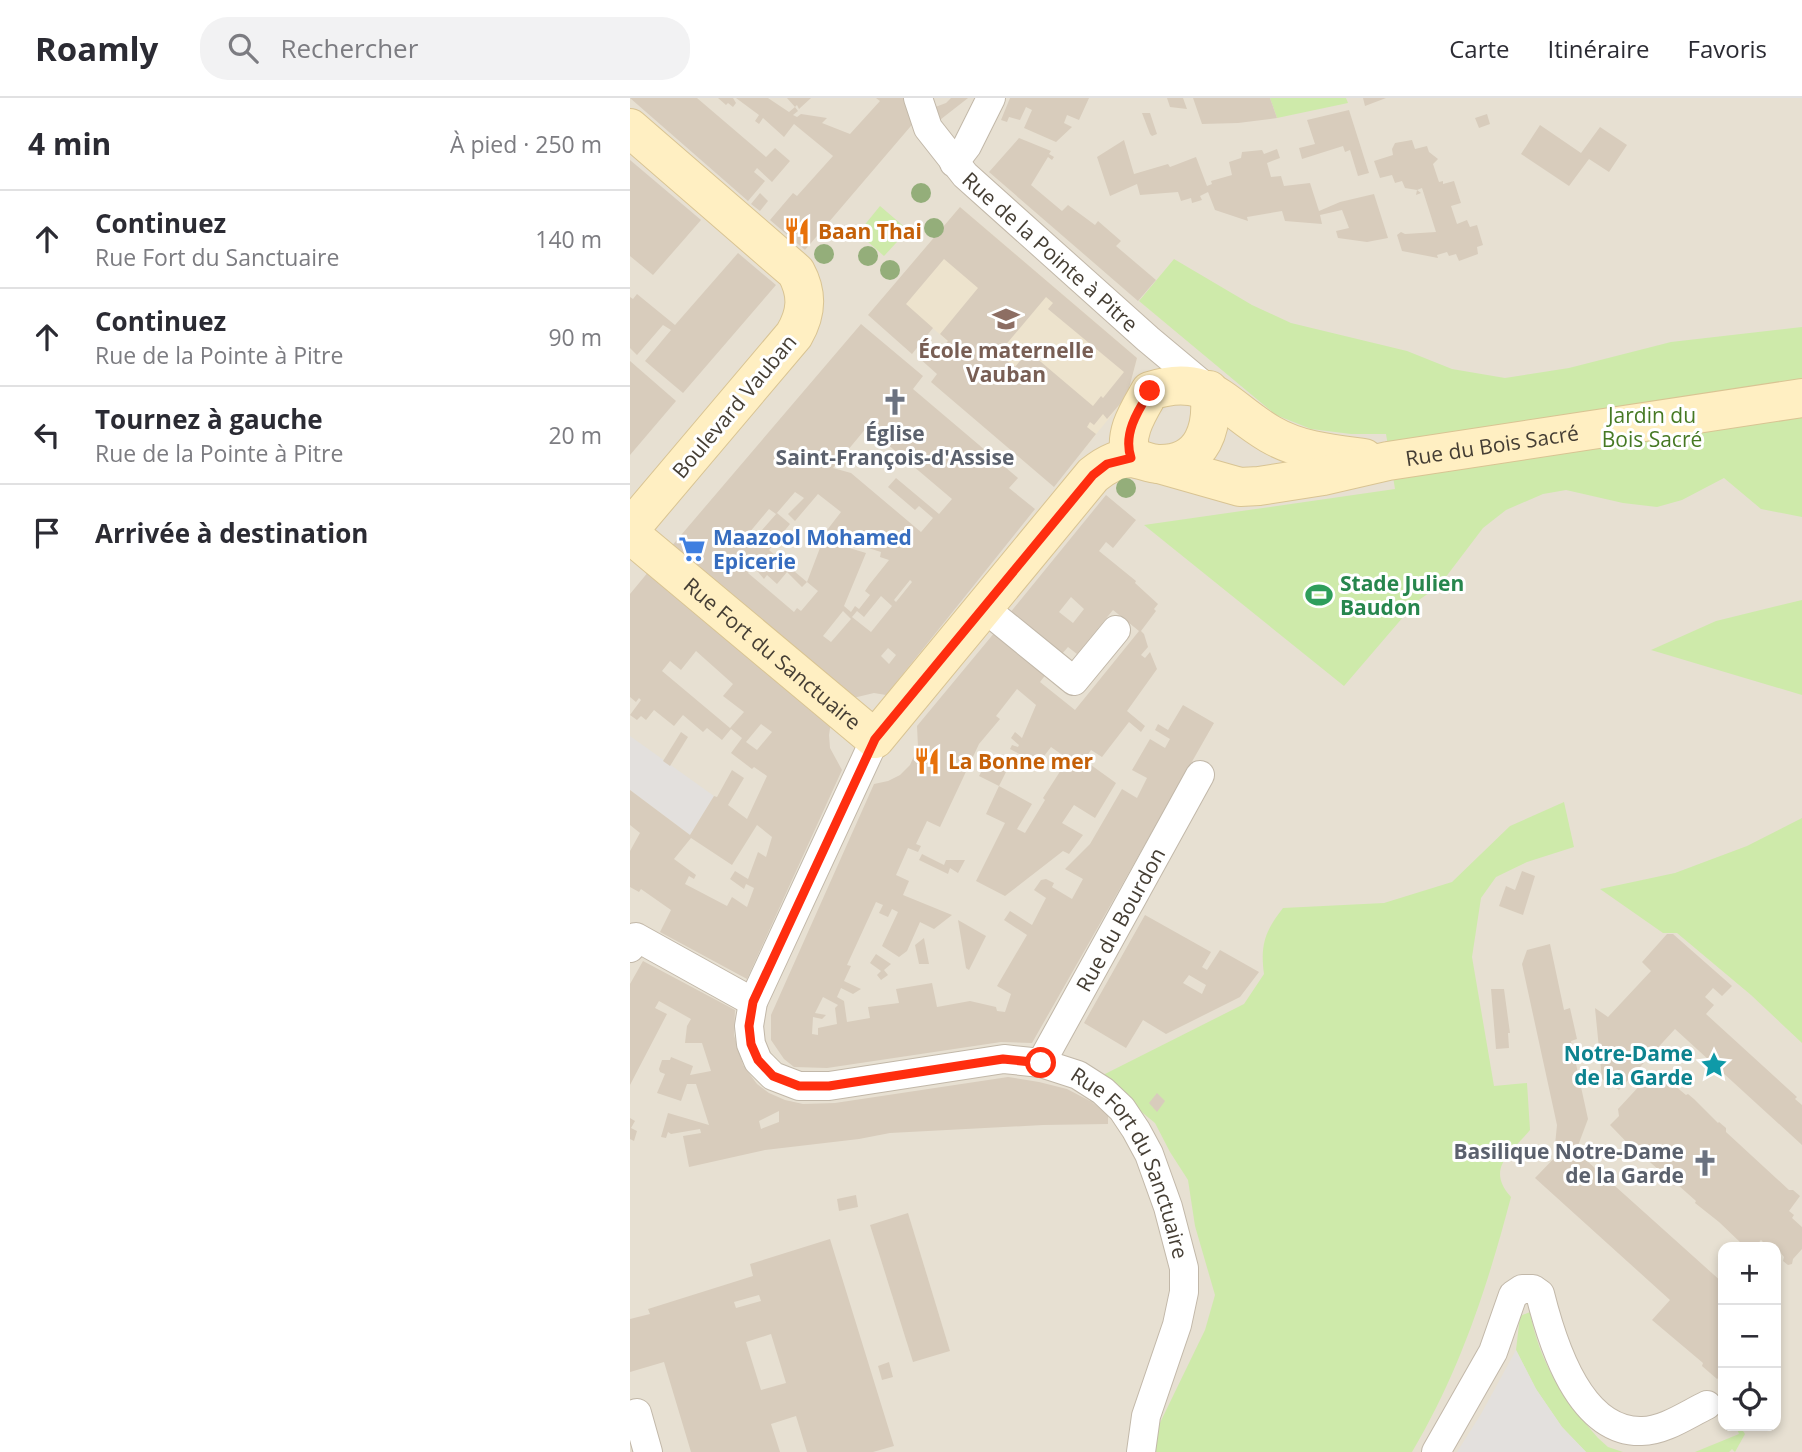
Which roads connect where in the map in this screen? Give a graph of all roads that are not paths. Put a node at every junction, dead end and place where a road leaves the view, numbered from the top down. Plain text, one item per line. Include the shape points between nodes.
1 (918, 98) edge
2 (991, 98) edge
3 (630, 128) edge
4 (954, 163) junction
5 (1148, 339) junction
6 (1209, 390) junction
7 (1150, 391) junction
8 (1802, 398) edge
9 (1145, 461) junction
10 (1388, 461) junction
11 (630, 532) edge
12 (982, 607) junction
13 (1116, 630) dead end
14 (875, 739) junction
15 (1200, 775) dead end
16 (633, 943) edge
17 (753, 1002) junction
18 (1041, 1063) junction
19 (1707, 1405) dead end
20 (630, 1415) edge
21 (648, 1452) edge
22 (1140, 1452) edge
23 (1436, 1452) edge

1 - 4 street, Rue de la Pointe à Pitre via 928,128
2 - 4 street
3 - 11 street, Boulevard Vauban via 796,272 806,304 794,335
4 - 5 street, Rue de la Pointe à Pitre
5 - 6 street, Rue de la Pointe à Pitre
5 - 7 street, Rue de la Pointe à Pitre via 1154,355
6 - 7 street, Rue du Bois Sacré via 1177,385
6 - 9 street via 1212,407 1202,444 1185,460
6 - 10 street, Rue du Bois Sacré via 1270,434 1295,445
7 - 9 street, Rue de la Pointe à Pitre via 1128,434 1127,447
8 - 10 street, Rue du Bois Sacré
9 - 10 street, Rue du Bois Sacré via 1240,487 1323,476
9 - 12 street via 1107,464 1093,475
11 - 14 street, Rue Fort du Sanctuaire
12 - 13 street via 1074,681
12 - 14 street
14 - 17 street, Rue Fort du Sanctuaire
15 - 18 street, Rue du Bourdon
16 - 17 street
17 - 18 street, Rue Fort du Sanctuaire via 749,1026 758,1060 773,1076 799,1086 829,1086 1003,1059
18 - 22 street, Rue Fort du Sanctuaire via 1079,1075 1122,1109 1149,1154 1179,1241 1184,1292 1146,1416
19 - 23 street via 1645,1432 1609,1424 1563,1367 1540,1294 1522,1289 1513,1295 1493,1352
20 - 21 street via 637,1413

